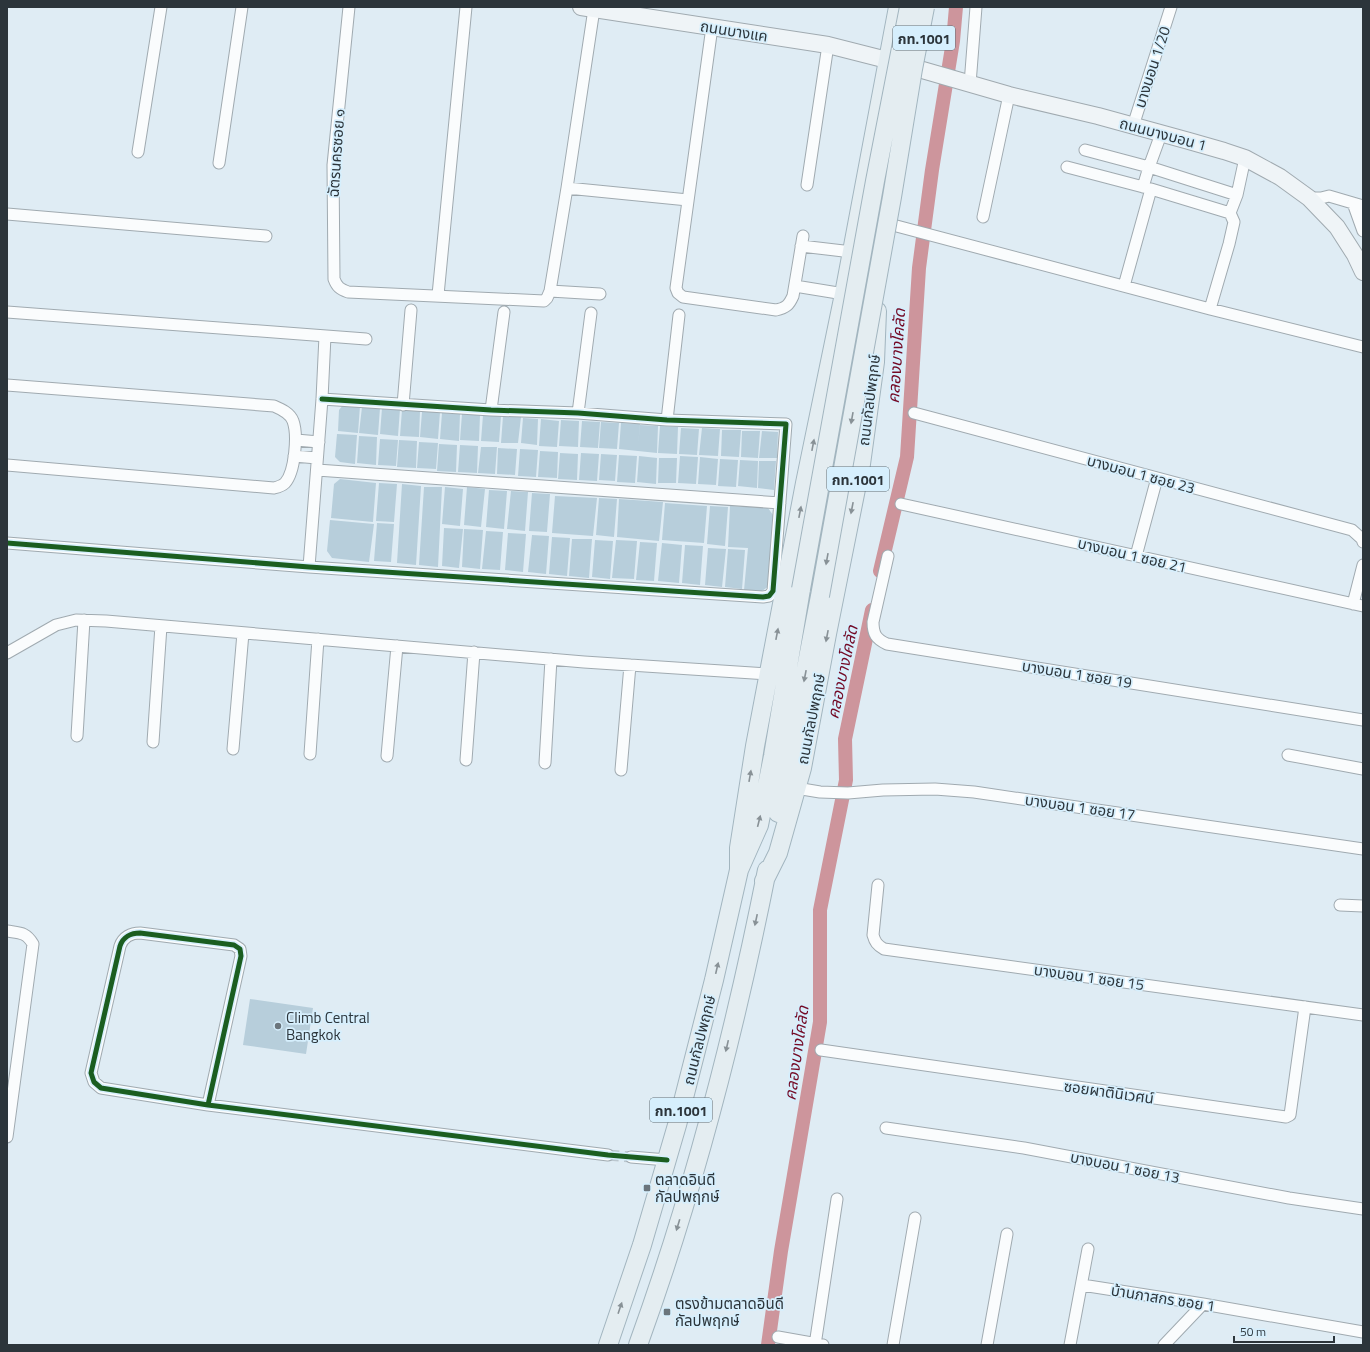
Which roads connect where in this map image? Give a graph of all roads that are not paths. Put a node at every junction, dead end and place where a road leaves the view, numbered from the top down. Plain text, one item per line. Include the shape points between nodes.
1 (161, 7) edge
2 (242, 7) edge
3 (349, 7) edge
4 (466, 7) edge
5 (898, 7) edge
6 (909, 7) edge
7 (925, 7) edge
8 (930, 7) edge
9 (976, 7) edge
10 (1171, 7) edge
11 (587, 8) edge
12 (712, 27) junction
13 (828, 45) junction
14 (887, 60) junction
15 (919, 69) junction
16 (963, 82) junction
17 (1009, 96) junction
18 (1133, 126) junction
19 (1161, 134) junction
20 (1085, 150) dead end
21 (138, 152) dead end
22 (1245, 158) junction
23 (219, 163) dead end
24 (1067, 167) dead end
25 (1149, 168) junction
26 (807, 186) dead end
27 (567, 188) junction
28 (1147, 188) junction
29 (1237, 195) junction
30 (1309, 198) junction
31 (688, 200) junction
32 (1358, 204) edge
33 (1230, 213) junction
34 (7, 214) edge
35 (983, 217) dead end
36 (897, 226) junction
37 (1363, 231) edge
38 (266, 236) dead end
39 (852, 252) junction
40 (1363, 272) edge
41 (795, 286) junction
42 (1124, 286) junction
43 (550, 291) junction
44 (600, 294) dead end
45 (844, 294) junction
46 (438, 295) junction
47 (1210, 309) junction
48 (411, 310) dead end
49 (7, 312) edge
50 (504, 312) dead end
51 (591, 313) dead end
52 (679, 315) dead end
53 (325, 336) junction
54 (366, 340) dead end
55 (1363, 347) edge
56 (826, 383) junction
57 (7, 385) edge
58 (871, 391) junction
59 (322, 400) junction
60 (403, 404) junction
61 (491, 410) junction
62 (578, 413) junction
63 (914, 413) dead end
64 (667, 420) junction
65 (296, 440) junction
66 (319, 442) junction
67 (294, 456) junction
68 (317, 458) junction
69 (7, 465) edge
70 (317, 470) junction
71 (1157, 478) junction
72 (780, 503) junction
73 (901, 504) dead end
74 (1363, 542) edge
75 (7, 543) edge
76 (888, 556) dead end
77 (1136, 556) junction
78 (1363, 565) edge
79 (309, 567) junction
80 (1358, 605) edge
81 (84, 620) junction
82 (161, 626) junction
83 (243, 633) junction
84 (318, 639) junction
85 (397, 646) junction
86 (474, 652) junction
87 (7, 653) edge
88 (551, 659) junction
89 (630, 665) junction
90 (769, 674) junction
91 (1363, 720) edge
92 (77, 736) dead end
93 (152, 742) dead end
94 (233, 749) dead end
95 (310, 754) dead end
96 (1288, 755) dead end
97 (387, 756) dead end
98 (466, 760) dead end
99 (545, 762) dead end
100 (1363, 769) edge
101 (621, 770) dead end
102 (796, 788) junction
103 (1363, 849) edge
104 (739, 870) junction
105 (764, 881) junction
106 (878, 885) dead end
107 (1340, 905) dead end
108 (1363, 906) edge
109 (7, 931) edge
110 (1304, 1007) junction
111 (1363, 1015) edge
112 (821, 1050) dead end
113 (208, 1105) junction
114 (886, 1128) dead end
115 (7, 1137) edge
116 (608, 1155) tunnel mouth
117 (631, 1157) tunnel mouth
118 (667, 1160) junction
119 (837, 1199) dead end
120 (1363, 1209) edge
121 (915, 1218) dead end
122 (1008, 1234) dead end
123 (1088, 1249) dead end
124 (1082, 1285) junction
125 (1203, 1304) junction
126 (1363, 1332) edge
127 (778, 1337) dead end
128 (1174, 1341) edge
129 (608, 1345) edge
130 (638, 1345) edge
131 (818, 1345) edge
132 (893, 1345) edge
133 (987, 1345) edge
134 (1070, 1345) edge
135 (1164, 1345) edge

1 - 21 street
2 - 23 street
3 - 46 street, ฉัตรนครซอย ๑ via 333,165 334,279 337,287 348,292
4 - 46 street
5 - 14 main road, ถนนกัลปพฤกษ์ / กท.1001
104 -> 6 main road, ถนนกัลปพฤกษ์ / กท.1001, bridge via 759,825 773,756 875,181
7 -> 105 main road, ถนนกัลปพฤกษ์ / กท.1001, bridge via 820,596
8 - 15 main road, ถนนกัลปพฤกษ์ / กท.1001
9 - 16 street
10 - 18 street, บางบอน 1/20
11 - 12 main road, ถนนบางแค
11 - 27 street
12 - 13 main road, ถนนบางแค
12 - 31 street
13 - 14 main road, ถนนบางแค
13 - 26 street
14 - 15 main road
14 - 39 main road, ถนนกัลปพฤกษ์ / กท.1001
15 - 16 main road, ถนนบางบอน 1
15 - 36 main road, ถนนกัลปพฤกษ์ / กท.1001 via 896,194
16 - 17 main road, ถนนบางบอน 1
17 - 18 main road, ถนนบางบอน 1
17 - 35 street
18 - 19 main road, ถนนบางบอน 1
19 - 22 main road, ถนนบางบอน 1
19 - 25 street
20 - 25 street
22 - 29 street
22 - 30 main road, ถนนบางบอน 1 via 1280,177
24 - 28 street
25 - 28 street
25 - 29 street
27 - 31 street
27 - 43 street
28 - 33 street
28 - 42 street
29 - 33 street
30 - 32 street via 1329,196
30 - 40 main road, ถนนบางบอน 1 via 1337,227
31 - 41 street via 676,288 678,293 683,297 776,310 789,304
32 - 37 street
33 - 47 street via 1234,222
34 - 38 street
36 - 42 street
36 - 58 main road, ถนนกัลปพฤกษ์ / กท.1001 via 879,286
39 - 41 street via 802,241
39 - 45 main road, ถนนกัลปพฤกษ์ / กท.1001
41 - 45 street
42 - 47 street
43 - 44 street
43 - 46 street via 544,301
45 - 56 main road, ถนนกัลปพฤกษ์ / กท.1001
47 - 55 street
48 - 60 street
49 - 53 street
50 - 61 street
51 - 62 street
52 - 64 street
53 - 54 street
53 - 59 street
56 - 58 main road via 831,378 856,378 867,384
90 -> 56 main road, ถนนกัลปพฤกษ์ / กท.1001
57 - 65 street via 274,406 288,414 293,421
58 -> 102 main road, ถนนกัลปพฤกษ์ / กท.1001 via 861,464
59 - 60 street
59 - 66 street
60 - 61 street
61 - 62 street
62 - 64 street
63 - 71 street, บางบอน 1 ซอย 23
64 - 72 street via 786,424
65 - 66 street
65 - 67 street
66 - 68 street
67 - 68 street
67 - 69 street via 289,476 285,482 274,488
68 - 70 street
70 - 72 street
70 - 79 street
71 - 74 street, บางบอน 1 ซอย 23 via 1352,530
71 - 77 street
72 - 79 street via 774,586 769,596 763,597
73 - 77 street, บางบอน 1 ซอย 21
75 - 79 street
76 - 91 street, บางบอน 1 ซอย 19 via 873,622 875,636 887,644
77 - 80 street, บางบอน 1 ซอย 21
78 - 80 street
81 - 82 street
81 - 87 street via 56,625
81 - 92 street
82 - 83 street
82 - 93 street
83 - 84 street
83 - 94 street
84 - 85 street
84 - 95 street
85 - 86 street
85 - 97 street
86 - 88 street
86 - 98 street
88 - 89 street
88 - 99 street
89 - 90 street
89 - 101 street
104 -> 90 main road, ถนนกัลปพฤกษ์ / กท.1001 via 744,813
96 - 100 street
102 - 103 street, บางบอน 1 ซอย 17 via 848,793 883,790 974,792
102 - 105 main road, ถนนกัลปพฤกษ์ / กท.1001 via 778,853
118 -> 104 main road, ถนนกัลปพฤกษ์ / กท.1001 via 698,1048
105 -> 130 main road, ถนนกัลปพฤกษ์ / กท.1001 via 716,1093 670,1250
106 - 110 street, บางบอน 1 ซอย 15 via 873,934 875,942 884,949
107 - 108 street
109 - 115 street via 22,933 29,937 33,944
110 - 111 street, บางบอน 1 ซอย 15
110 - 112 street, ซอยผาตินิเวศน์ via 1290,1115 1286,1117
113 - 113 street via 241,956 240,949 234,945 140,933 130,934 120,946 91,1073 92,1079 105,1089
113 - 116 street
114 - 120 street, บางบอน 1 ซอย 13 via 1024,1148 1289,1198
117 - 118 street
129 -> 118 main road, ถนนกัลปพฤกษ์ / กท.1001 via 642,1245
119 - 131 street
121 - 132 street
122 - 133 street
123 - 124 street
124 - 125 street, บ้านภาสกร ซอย 1
124 - 134 street
125 - 126 street, บ้านภาสกร ซอย 1
125 - 128 street
127 - 131 street
128 - 135 street

